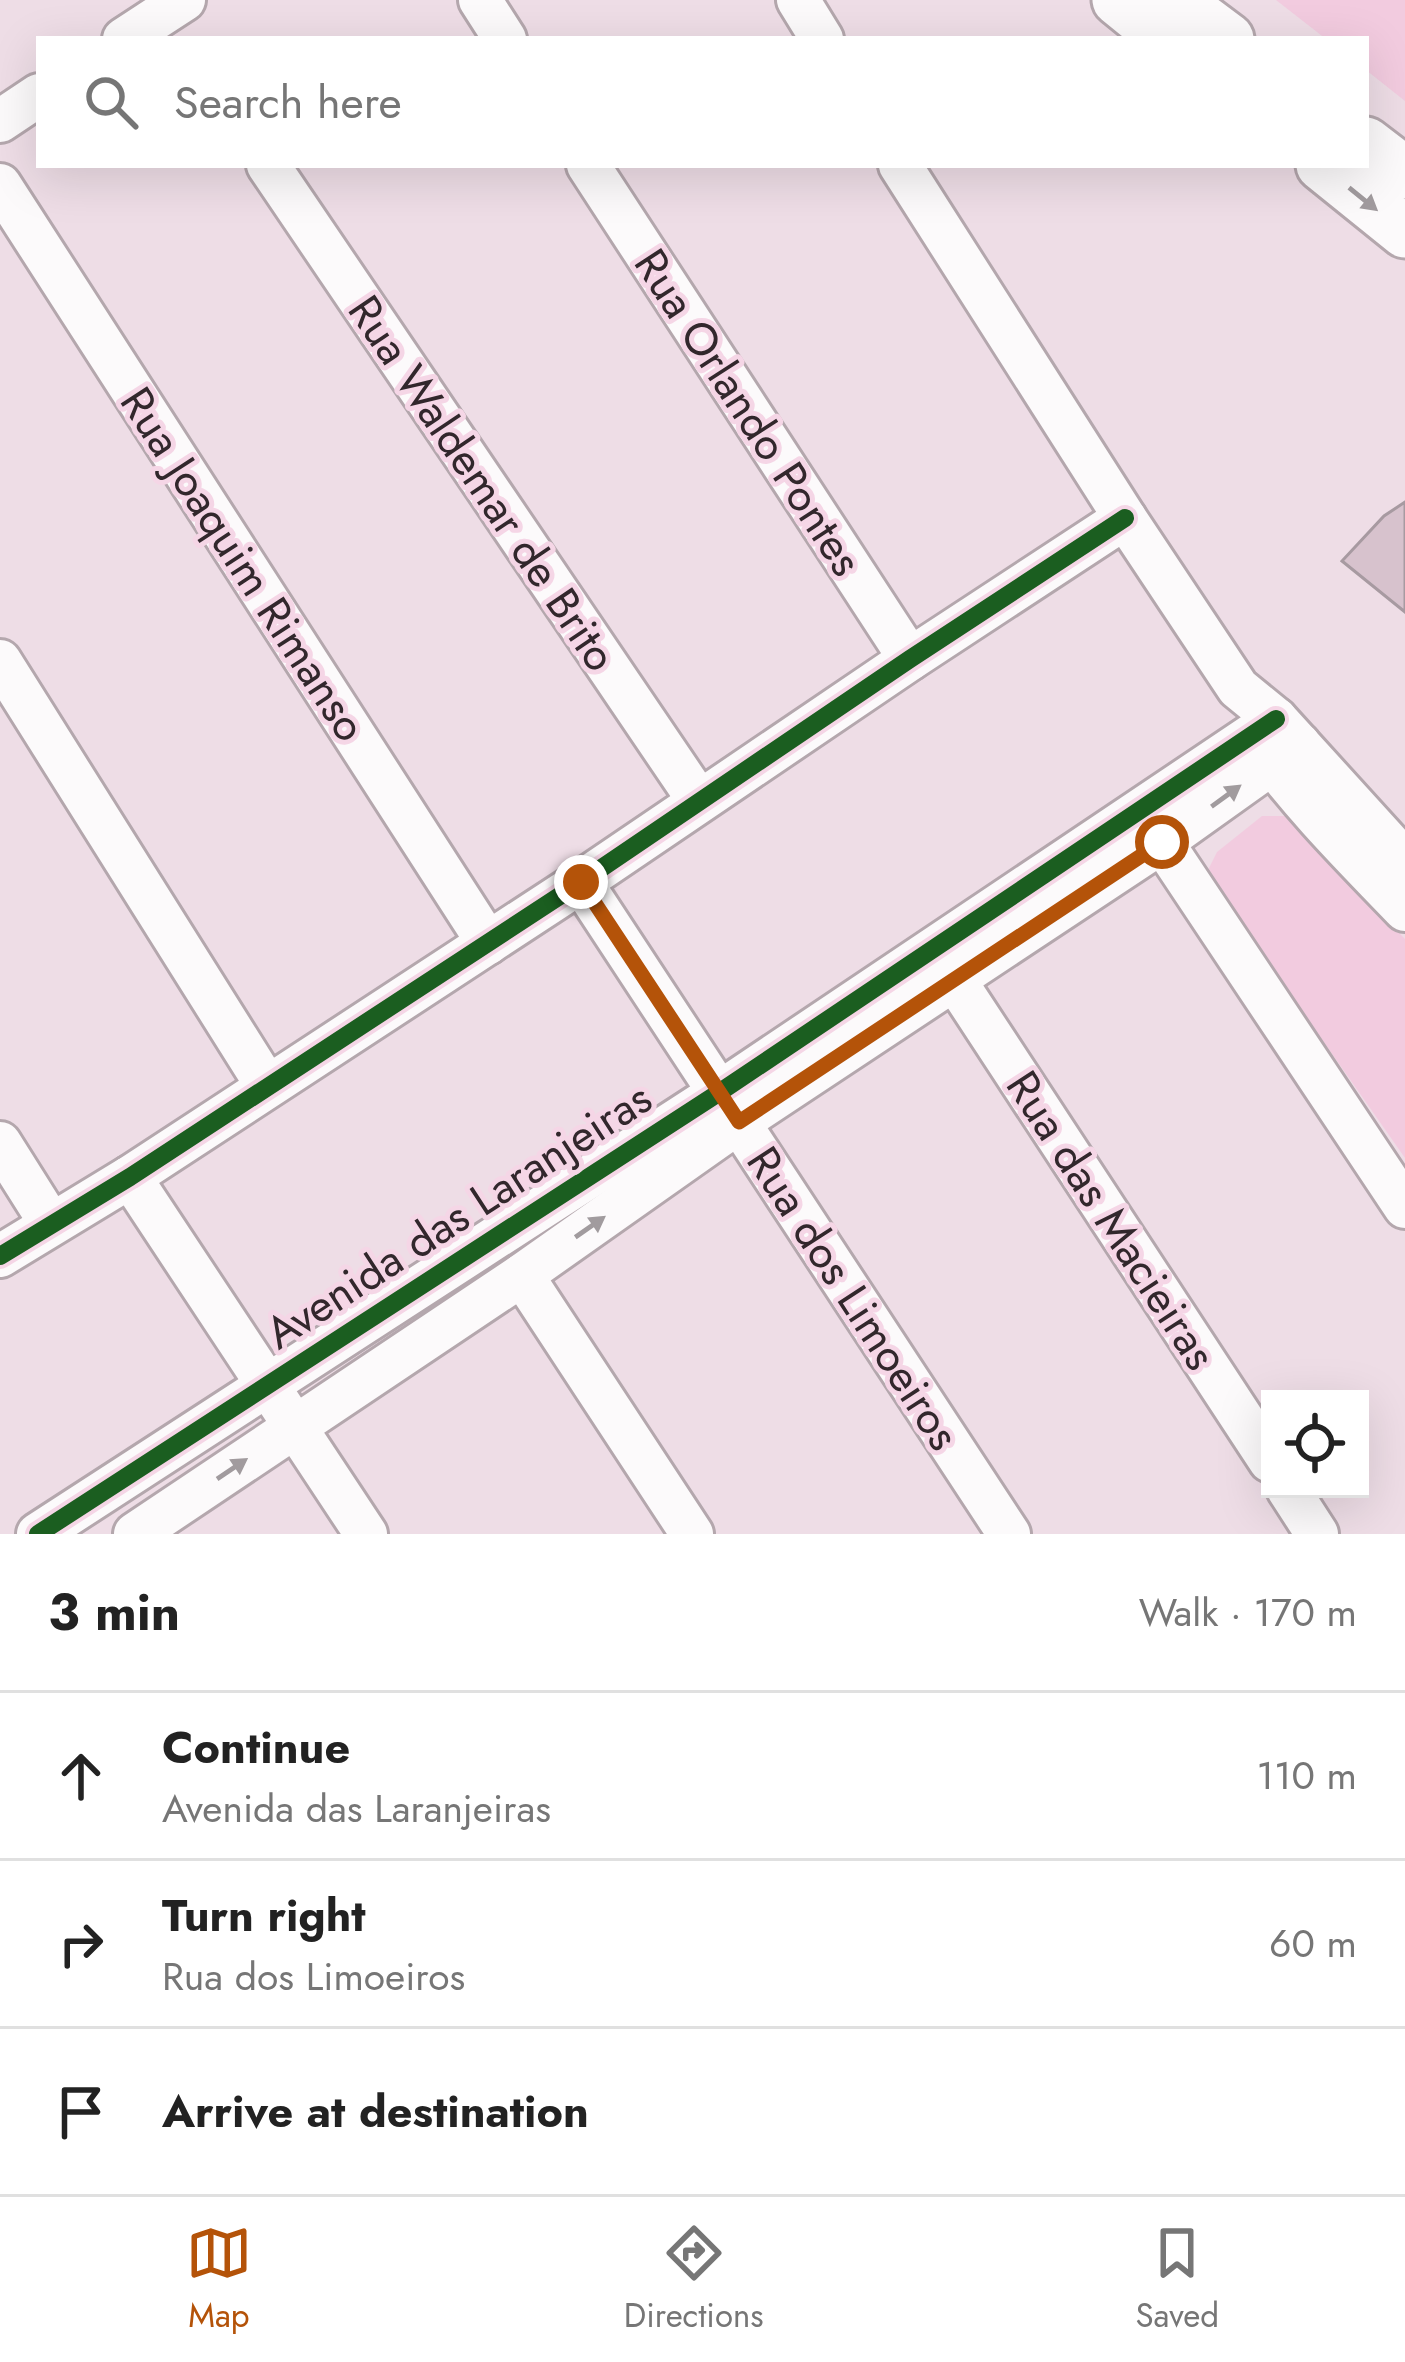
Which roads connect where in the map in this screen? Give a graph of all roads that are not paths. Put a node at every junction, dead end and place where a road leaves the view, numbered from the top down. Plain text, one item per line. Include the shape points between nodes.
1 (480, 0) edge
2 (798, 0) edge
3 (1118, 0) edge
4 (1176, 0) edge
5 (177, 17) edge
6 (131, 36) edge
7 (504, 36) edge
8 (820, 36) edge
9 (1162, 36) edge
10 (1224, 36) edge
11 (36, 97) edge
12 (0, 121) edge
13 (1369, 145) edge
14 (270, 168) edge
15 (590, 168) edge
16 (902, 168) edge
17 (1326, 168) edge
18 (1405, 173) edge
19 (0, 185) edge
20 (1405, 232) edge
21 (1125, 518) junction
22 (910, 659) junction
23 (0, 661) edge
24 (1274, 740) junction
25 (699, 801) junction
26 (1385, 839) edge
27 (1162, 842) junction
28 (581, 882) junction
29 (1405, 910) edge
30 (488, 943) junction
31 (954, 979) junction
32 (267, 1086) junction
33 (729, 1107) junction
34 (0, 1143) edge
35 (130, 1177) junction
36 (1405, 1207) edge
37 (51, 1224) junction
38 (0, 1256) edge
39 (522, 1275) junction
40 (268, 1384) junction
41 (296, 1426) junction
42 (1261, 1448) edge
43 (1294, 1498) edge
44 (38, 1534) edge
45 (135, 1534) edge
46 (366, 1534) edge
47 (692, 1534) edge
48 (1009, 1534) edge
49 (1318, 1534) edge

1 - 7 street
2 - 8 street
3 - 9 main road
4 - 10 main road
5 - 6 street
11 - 12 street
13 - 18 main road
14 - 25 street, Rua Waldemar de Brito
15 - 22 street, Rua Orlando Pontes
16 - 21 street
17 -> 20 main road
19 - 30 street, Rua Joaquim Rimanso
21 - 22 street
21 - 24 street
22 - 25 street
23 - 32 street
24 - 26 street
27 -> 24 street, Avenida das Laranjeiras
24 - 33 street, Avenida das Laranjeiras
25 - 28 street
26 - 29 street
27 - 31 street, Avenida das Laranjeiras
27 - 36 street
28 - 30 street
28 - 33 street, Rua dos Limoeiros
30 - 32 street
31 - 33 street, Avenida das Laranjeiras
31 - 42 street, Rua das Macieiras
32 - 35 street
39 -> 33 street, Avenida das Laranjeiras
33 - 40 street, Avenida das Laranjeiras
33 - 48 street, Rua dos Limoeiros
34 - 37 street
35 - 37 street
35 - 40 street
37 - 38 street
39 - 41 street, Avenida das Laranjeiras
39 - 47 street
40 - 41 street
40 - 44 street, Avenida das Laranjeiras
45 -> 41 street, Avenida das Laranjeiras
41 - 46 street
43 - 49 street

